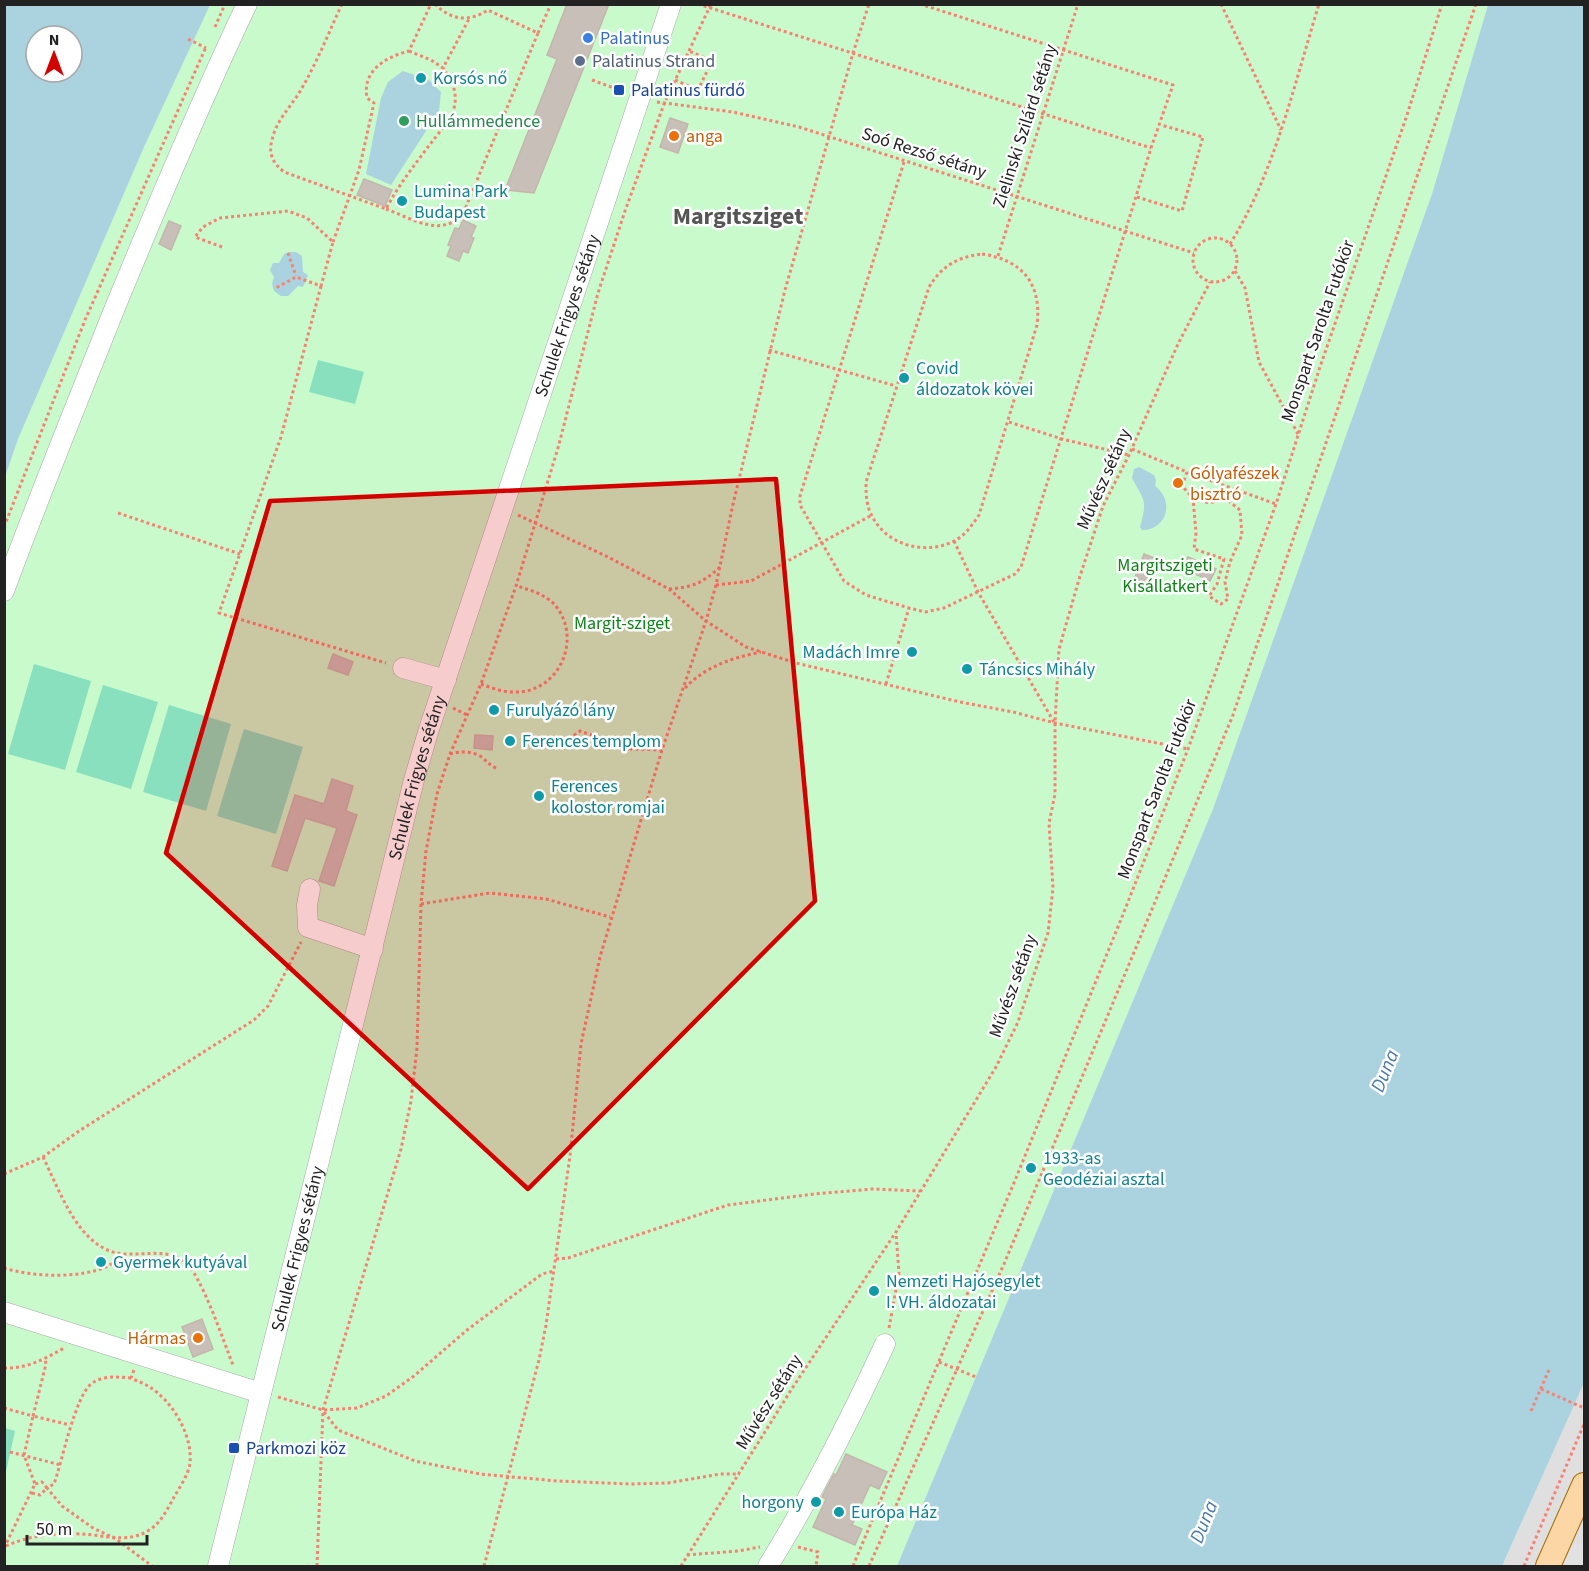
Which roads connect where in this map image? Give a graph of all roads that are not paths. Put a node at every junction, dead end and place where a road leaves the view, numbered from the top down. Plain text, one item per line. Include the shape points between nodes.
1 (247, 4) edge
2 (671, 4) edge
3 (4, 591) edge
4 (403, 668) road end
5 (446, 680) junction
6 (310, 889) dead end
7 (373, 949) junction
8 (4, 1312) edge
9 (885, 1344) road end
10 (252, 1390) junction
11 (1584, 1485) edge
12 (218, 1566) edge
13 (768, 1566) edge
14 (1548, 1566) edge

1 - 3 street via 134,261
2 - 5 street, Schulek Frigyes sétány
4 - 5 street
5 - 7 street, Schulek Frigyes sétány via 414,780
6 - 7 street via 308,927
7 - 10 street, Schulek Frigyes sétány
8 - 10 street
9 - 13 street via 804,1507
10 - 12 street, Schulek Frigyes sétány
11 - 14 main road

